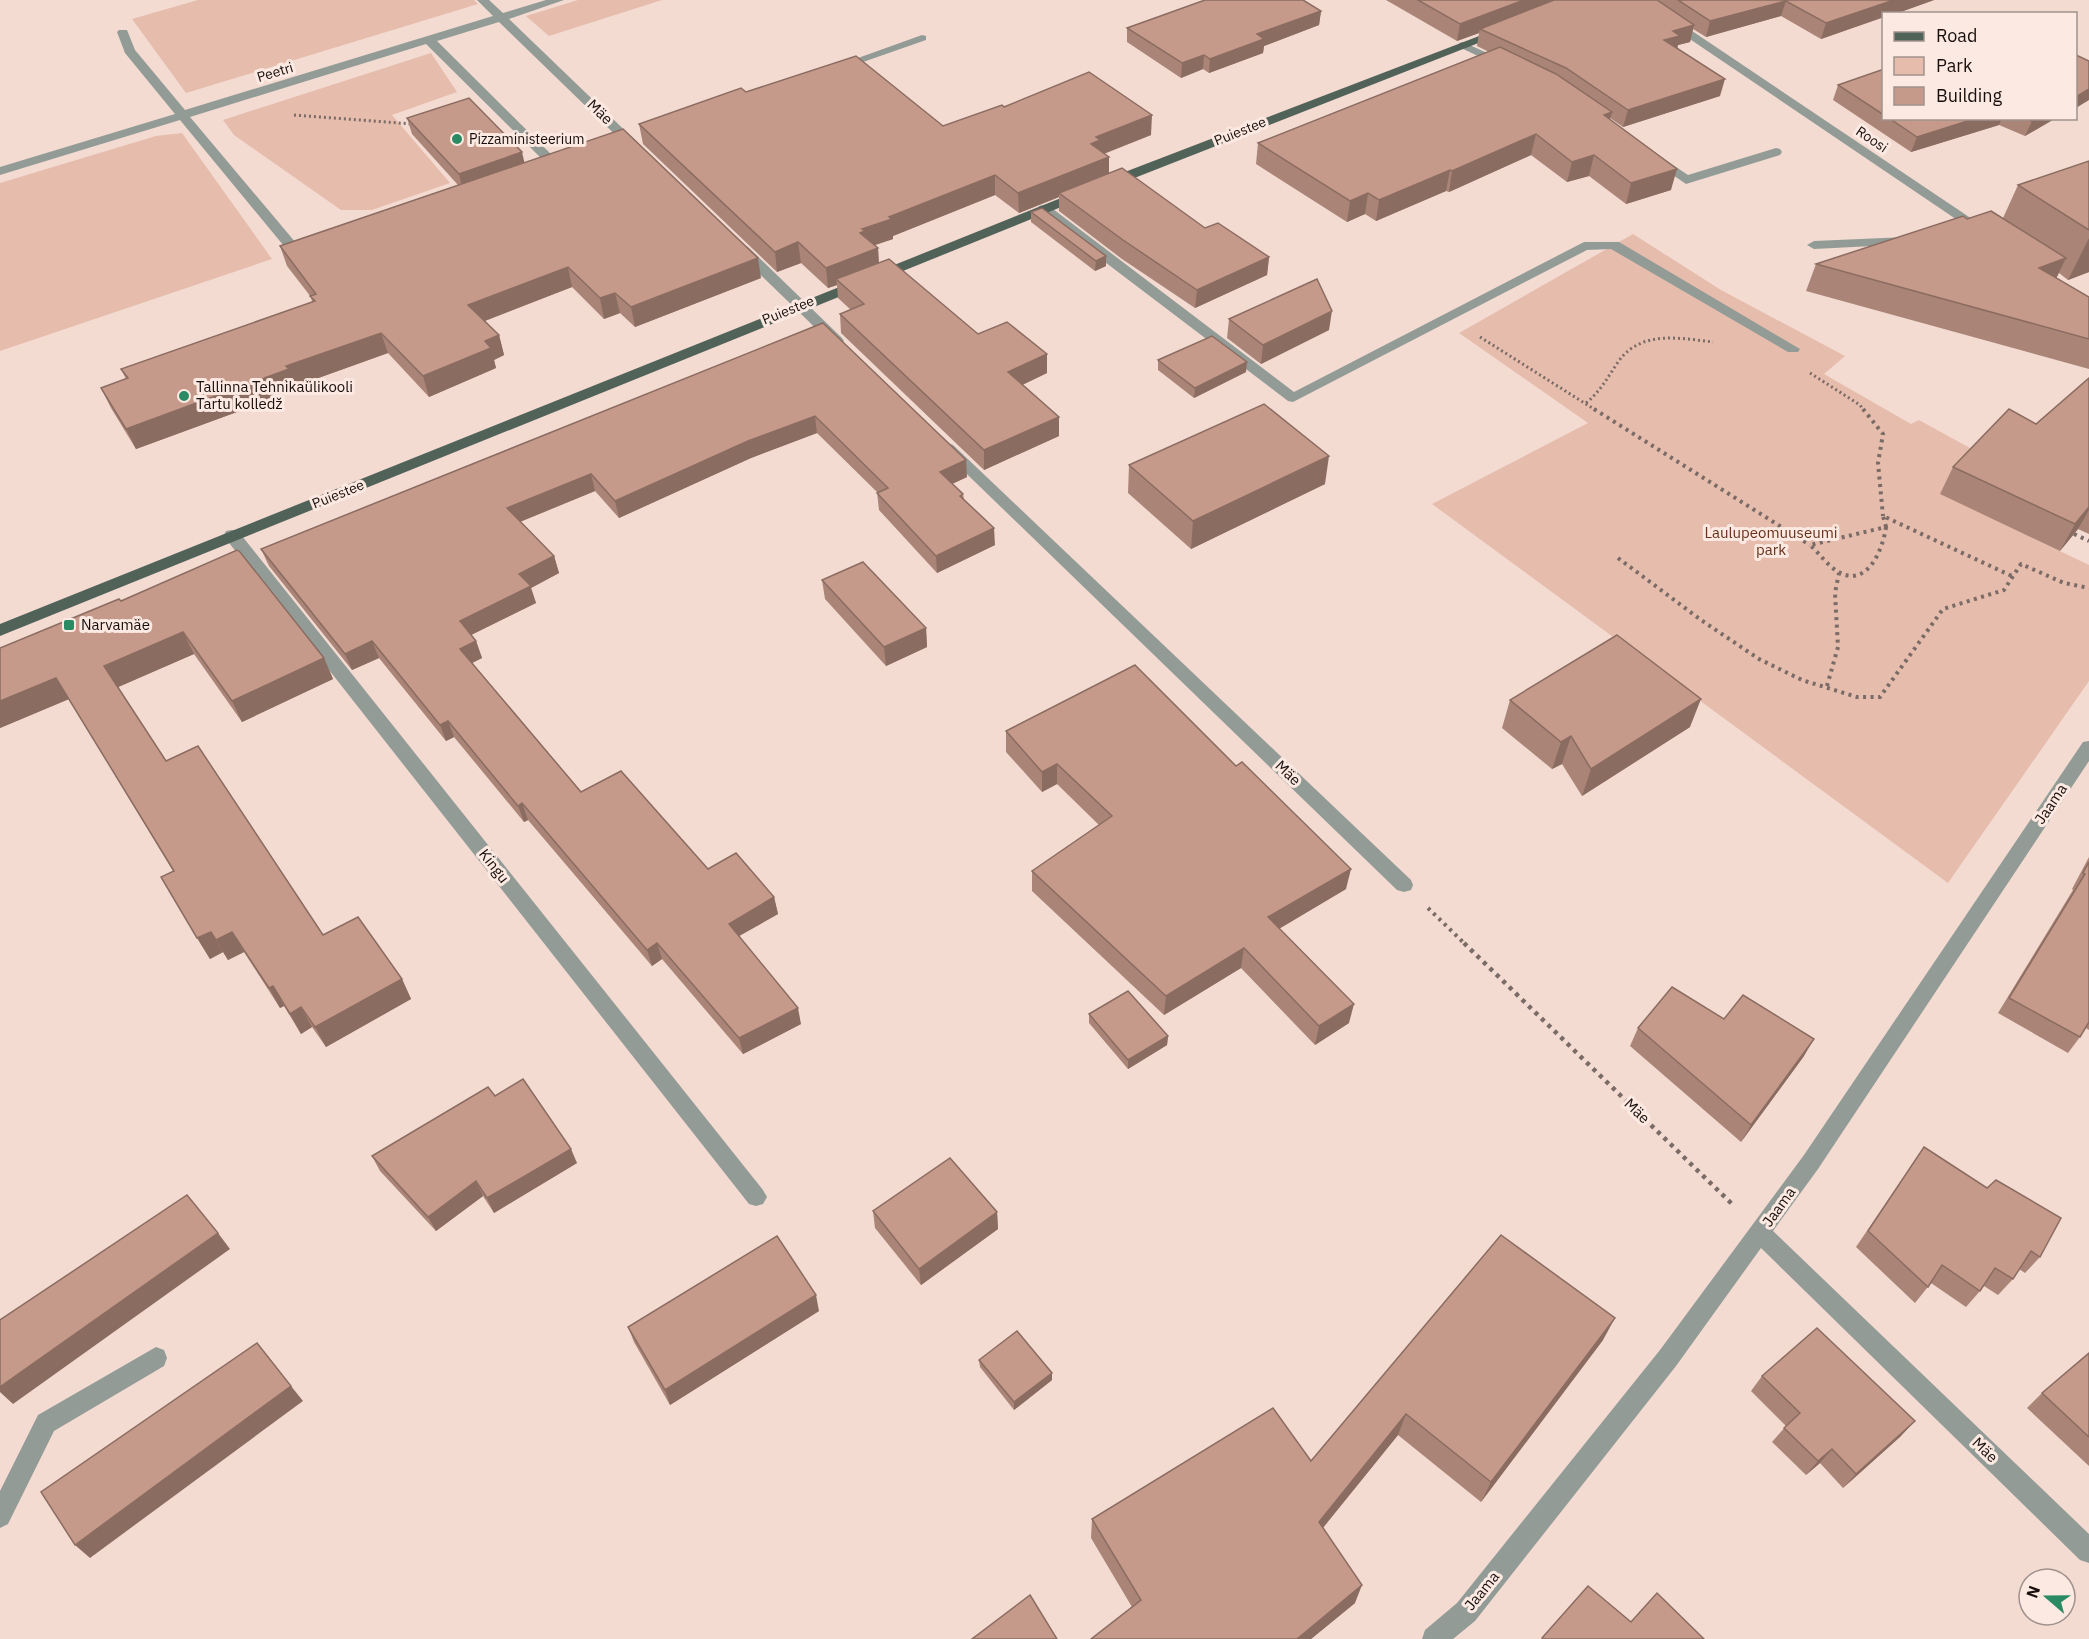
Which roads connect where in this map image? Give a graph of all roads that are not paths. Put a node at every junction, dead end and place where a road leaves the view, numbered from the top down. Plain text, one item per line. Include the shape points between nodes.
1 (483, 0) edge
2 (558, 0) edge
3 (1638, 0) edge
4 (502, 18) junction
5 (1516, 25) edge
6 (123, 32) dead end
7 (922, 38) dead end
8 (429, 40) junction
9 (1463, 45) junction
10 (1515, 70) edge
11 (821, 74) edge
12 (183, 116) junction
13 (1776, 152) dead end
14 (1649, 154) edge
15 (646, 157) edge
16 (556, 166) edge
17 (0, 171) edge
18 (1044, 209) junction
19 (1969, 222) junction
20 (1955, 226) edge
21 (1988, 234) edge
22 (1922, 237) edge
23 (732, 240) edge
24 (1814, 245) dead end
25 (320, 247) edge
26 (800, 306) junction
27 (1793, 349) road end
28 (851, 355) edge
29 (938, 438) edge
30 (232, 536) junction
31 (0, 630) edge
32 (2089, 747) edge
33 (1404, 885) road end
34 (756, 1197) dead end
35 (1760, 1232) junction
36 (156, 1358) dead end
37 (0, 1516) edge
38 (2089, 1551) edge
39 (1434, 1639) edge

1 - 4 street, Mäe
2 - 4 street, Peetri
3 - 19 street, Roosi
4 - 8 street, Peetri
4 - 15 street, Mäe
5 - 9 main road, Puiestee
6 - 12 street via 129,51
7 - 11 street
8 - 12 street, Peetri
8 - 16 street via 487,104
9 - 10 street
9 - 18 main road, Puiestee
12 - 17 street, Peetri
12 - 25 street via 298,254
13 - 14 street via 1686,180
18 - 26 main road, Puiestee
18 - 27 street via 1293,398 1584,246 1614,245
19 - 20 street
19 - 21 street, Roosi
22 - 24 street
23 - 26 street
26 - 28 street
26 - 30 main road, Puiestee
29 - 33 street, Mäe
30 - 31 main road, Puiestee
30 - 34 street, Kingu
32 - 35 street, Jaama
35 - 38 street, Mäe
35 - 39 street, Jaama via 1668,1358 1466,1612
36 - 37 street via 46,1423

